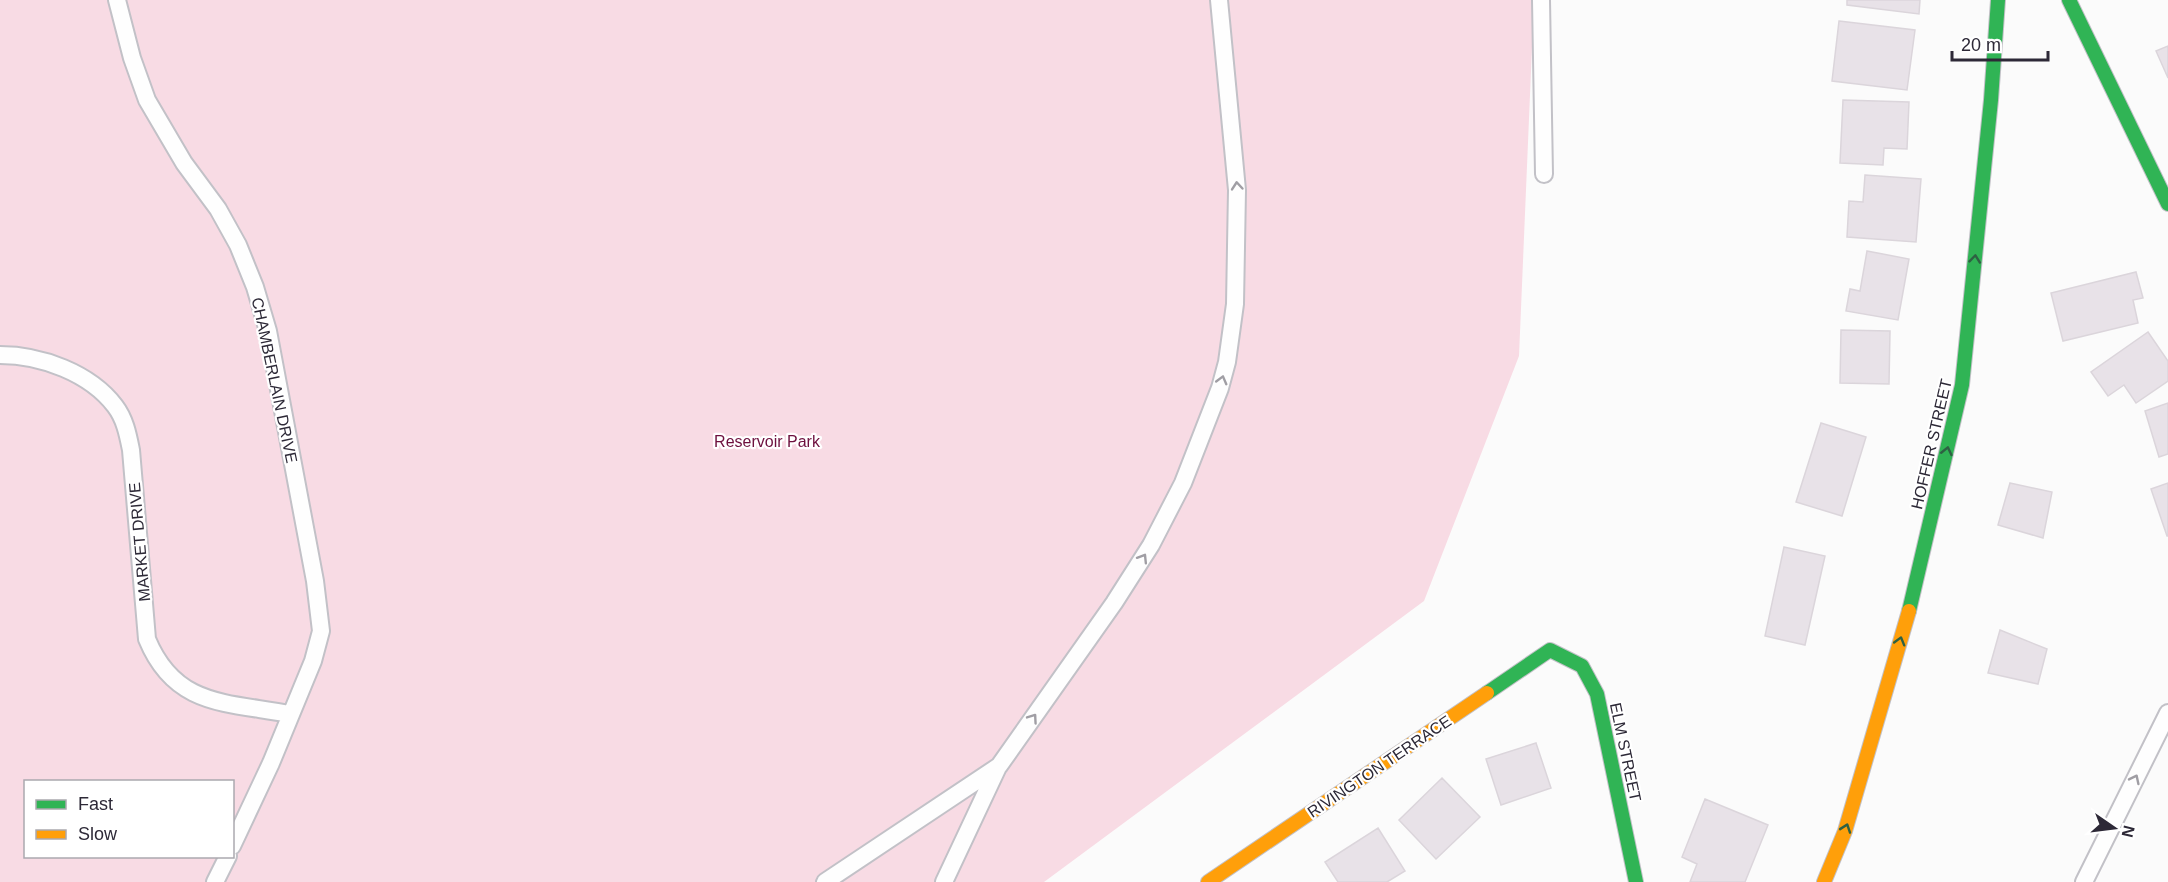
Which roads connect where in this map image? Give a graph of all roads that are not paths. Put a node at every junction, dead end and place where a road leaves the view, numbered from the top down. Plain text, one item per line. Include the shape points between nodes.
1 (117, 0) edge
2 (1219, 0) edge
3 (1541, 0) edge
4 (1998, 0) edge
5 (2069, 0) edge
6 (1544, 174) dead end
7 (2168, 204) edge
8 (0, 355) edge
9 (1550, 650) joint
10 (2168, 713) edge
11 (290, 714) junction
12 (999, 766) junction
13 (234, 842) edge
14 (227, 858) edge
15 (2091, 878) edge
16 (215, 882) edge
17 (825, 882) edge
18 (944, 882) edge
19 (1208, 882) edge
20 (1636, 882) edge
21 (1824, 882) edge

1 - 11 lane, CHAMBERLAIN DRIVE via 147,100 238,244 268,331 321,631 313,661
12 -> 2 lane via 1151,546 1183,483 1220,388 1234,314 1238,219
3 - 6 lane
21 -> 4 street, HOFFER STREET via 1845,831 1910,608 1962,385
5 - 7 street
8 - 11 lane, MARKET DRIVE via 31,358 77,375 100,390 116,407 126,426 147,639 165,671 177,684 198,696
9 - 19 street, RIVINGTON TERRACE
9 - 20 street, ELM STREET via 1582,666 1597,694
15 -> 10 lane
11 - 13 lane, CHAMBERLAIN DRIVE
12 - 17 lane
12 - 18 lane
14 - 16 lane

